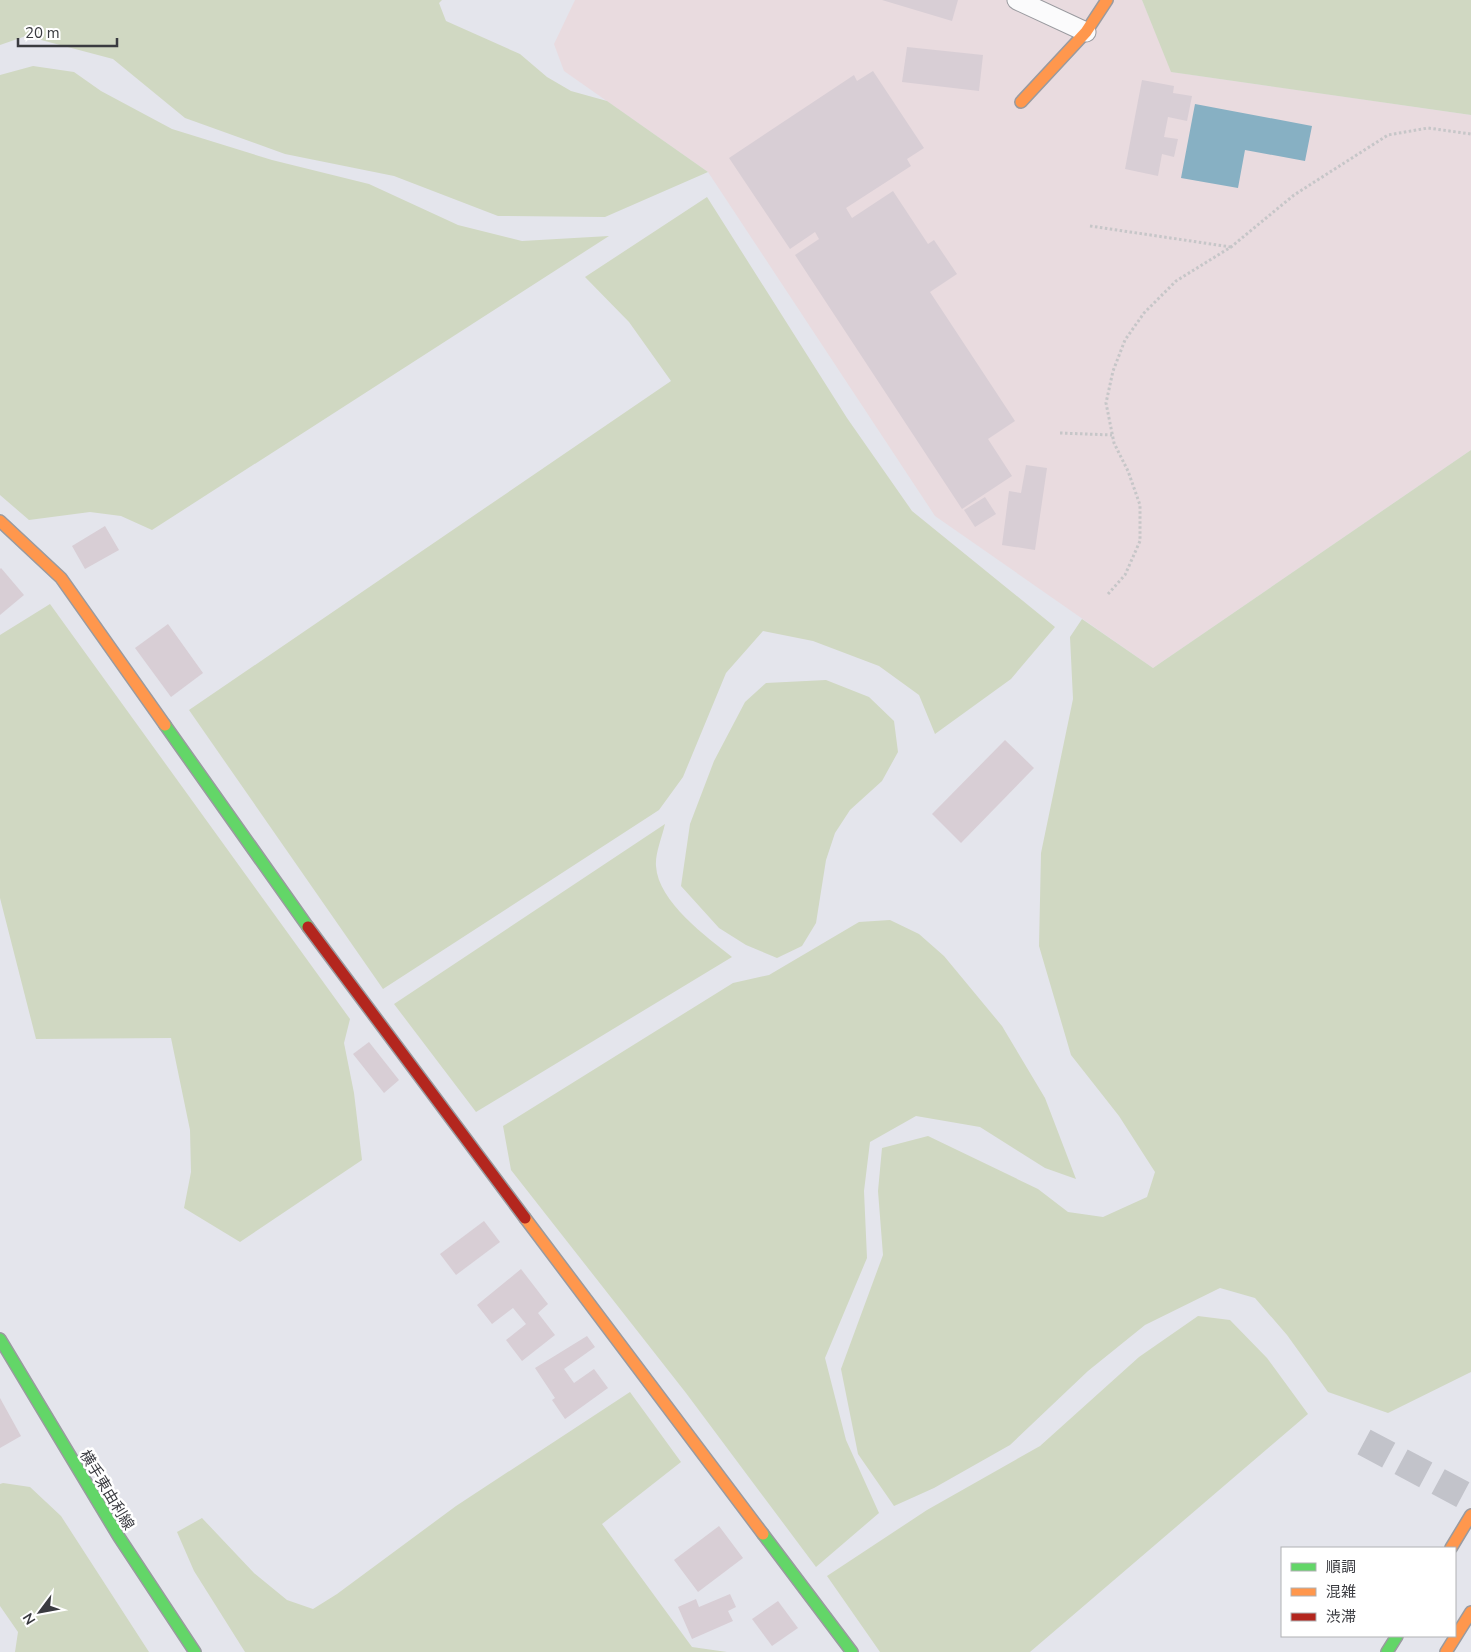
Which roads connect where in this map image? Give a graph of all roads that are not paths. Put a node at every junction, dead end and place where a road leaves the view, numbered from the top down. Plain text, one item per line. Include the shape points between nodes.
1 (1017, 0) edge
2 (1107, 0) edge
3 (1086, 32) junction
4 (1021, 102) dead end
5 (0, 521) edge
6 (0, 1339) edge
7 (1471, 1515) edge
8 (1451, 1547) edge
9 (1471, 1612) edge
10 (1456, 1636) edge
11 (1395, 1637) edge
12 (1455, 1637) edge
13 (195, 1652) edge
14 (852, 1652) edge
15 (1386, 1652) edge
16 (1446, 1652) edge

1 - 3 lane
2 - 3 main road
3 - 4 main road
5 - 14 main road via 61,578 331,960
6 - 13 main road, 横手東由利線 via 96,1502
7 - 8 main road
9 - 10 main road
11 - 15 main road
12 - 16 main road

